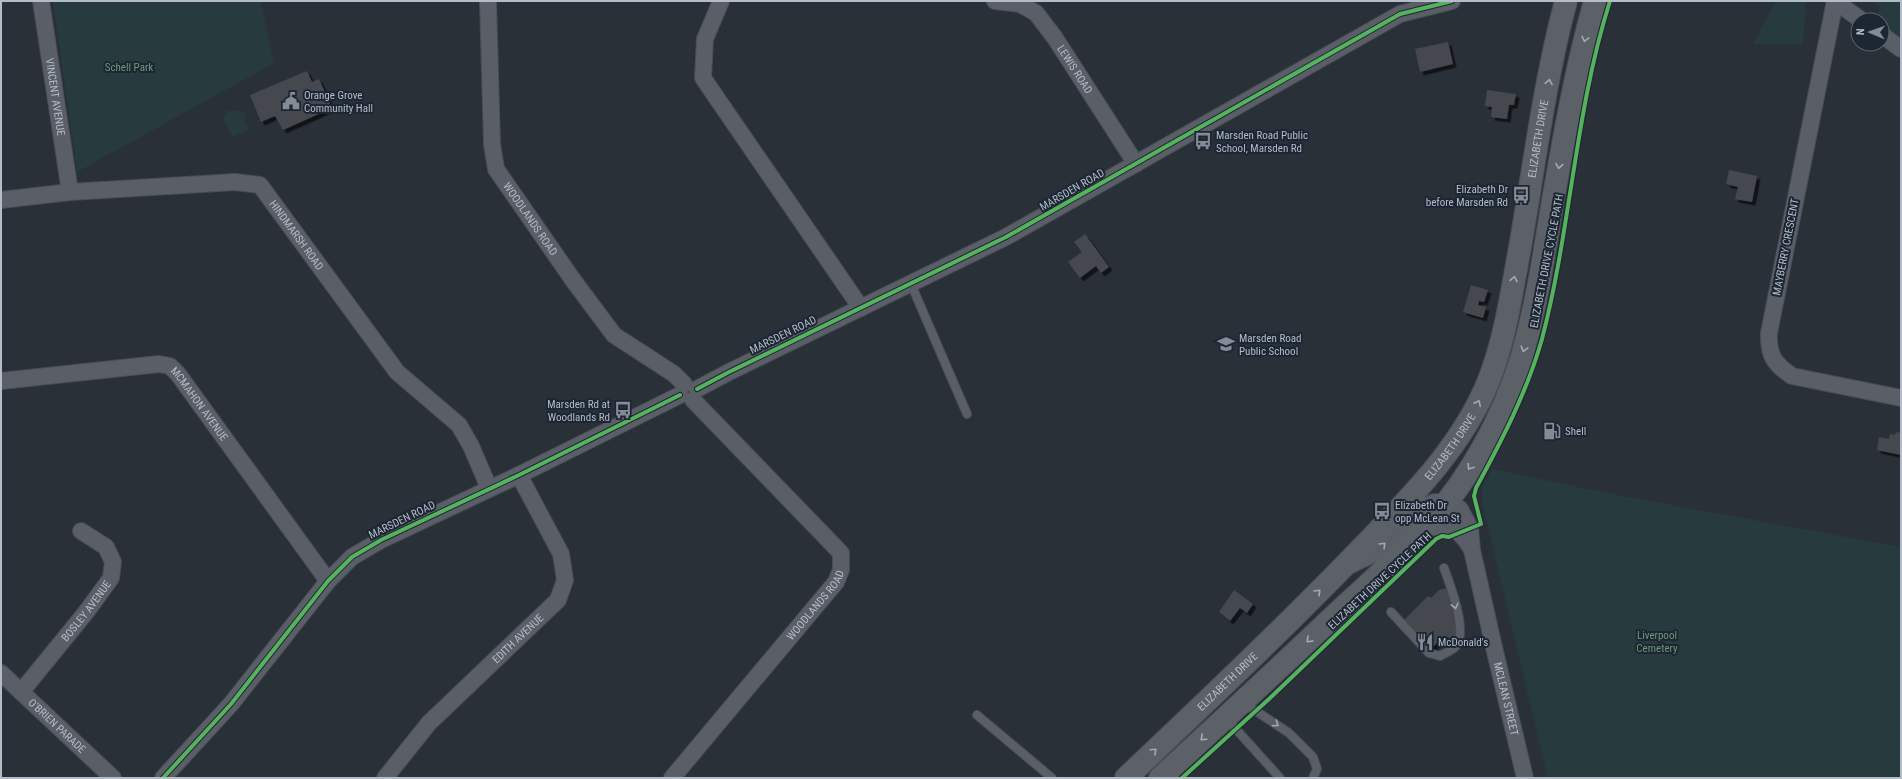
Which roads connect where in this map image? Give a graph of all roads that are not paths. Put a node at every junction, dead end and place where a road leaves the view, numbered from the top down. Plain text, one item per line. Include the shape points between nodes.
1 (41, 1) edge
2 (488, 1) edge
3 (721, 1) edge
4 (995, 1) edge
5 (1452, 1) edge
6 (1566, 1) edge
7 (1595, 1) edge
8 (1835, 1) edge
9 (1850, 12) edge
10 (1890, 41) edge
11 (1901, 49) edge
12 (1136, 164) junction
13 (70, 192) junction
14 (1, 200) edge
15 (911, 284) junction
16 (861, 308) junction
17 (1, 381) edge
18 (688, 392) junction
19 (1901, 398) edge
20 (967, 414) dead end
21 (519, 475) junction
22 (489, 488) junction
23 (1445, 503) junction
24 (1425, 529) junction
25 (81, 532) dead end
26 (1472, 550) junction
27 (1444, 568) dead end
28 (1338, 572) junction
29 (328, 581) junction
30 (1391, 612) dead end
31 (1, 673) edge
32 (21, 692) junction
33 (1242, 703) junction
34 (977, 714) dead end
35 (1226, 718) junction
36 (113, 778) edge
37 (163, 778) edge
38 (385, 778) edge
39 (672, 778) edge
40 (1052, 778) edge
41 (1126, 778) edge
42 (1160, 778) edge
43 (1280, 778) edge
44 (1313, 778) edge
45 (1525, 778) edge

1 - 13 street, VINCENT AVENUE
2 - 18 street, WOODLANDS ROAD via 492,144 496,170 614,335 674,374
3 - 16 street via 706,39 703,78
4 - 12 street, LEWIS ROAD via 1020,4 1036,13 1055,38
5 - 12 street, MARSDEN ROAD via 1400,14
28 -> 6 main road, ELIZABETH DRIVE via 1424,481 1450,448 1488,381 1508,313
7 -> 23 main road via 1578,64 1539,284 1521,358 1494,425
8 - 9 street
8 - 19 street, MAYBERRY CRESCENT via 1768,347 1776,363 1792,376
10 - 11 street
12 - 15 street, MARSDEN ROAD via 1006,237
13 - 14 street, HINDMARSH ROAD
13 - 22 street, HINDMARSH ROAD via 235,182 260,185 397,372 459,425
15 - 16 street, MARSDEN ROAD
15 - 20 lane
16 - 18 street, MARSDEN ROAD
17 - 29 street, MCMAHON AVENUE via 159,364 170,366
18 - 21 street, MARSDEN ROAD
18 - 39 street, WOODLANDS ROAD via 841,553 842,570 836,582
21 - 22 street, MARSDEN ROAD
21 - 38 street, EDITH AVENUE via 561,554 565,580 558,600 429,723
22 - 29 street, MARSDEN ROAD via 363,550 343,565
23 - 24 main road
23 - 26 street, MCLEAN STREET via 1460,509 1470,528
28 -> 23 street via 1375,553 1422,507 1435,502
24 - 26 street, MCLEAN STREET via 1442,525 1452,527 1465,538
24 -> 33 main road
25 - 32 street, BOSLEY AVENUE via 106,547 113,562 112,578
26 - 45 street, MCLEAN STREET
27 -> 30 lane via 1460,626 1460,640 1456,647 1440,656 1429,653
41 -> 28 main road, ELIZABETH DRIVE
29 - 37 street, MARSDEN ROAD via 231,704
31 - 32 street, O'BRIEN PARADE
32 - 36 street, O'BRIEN PARADE
33 - 35 main road
33 -> 44 lane via 1289,733 1313,757 1317,769
34 - 40 lane
35 -> 42 main road
35 - 43 lane

